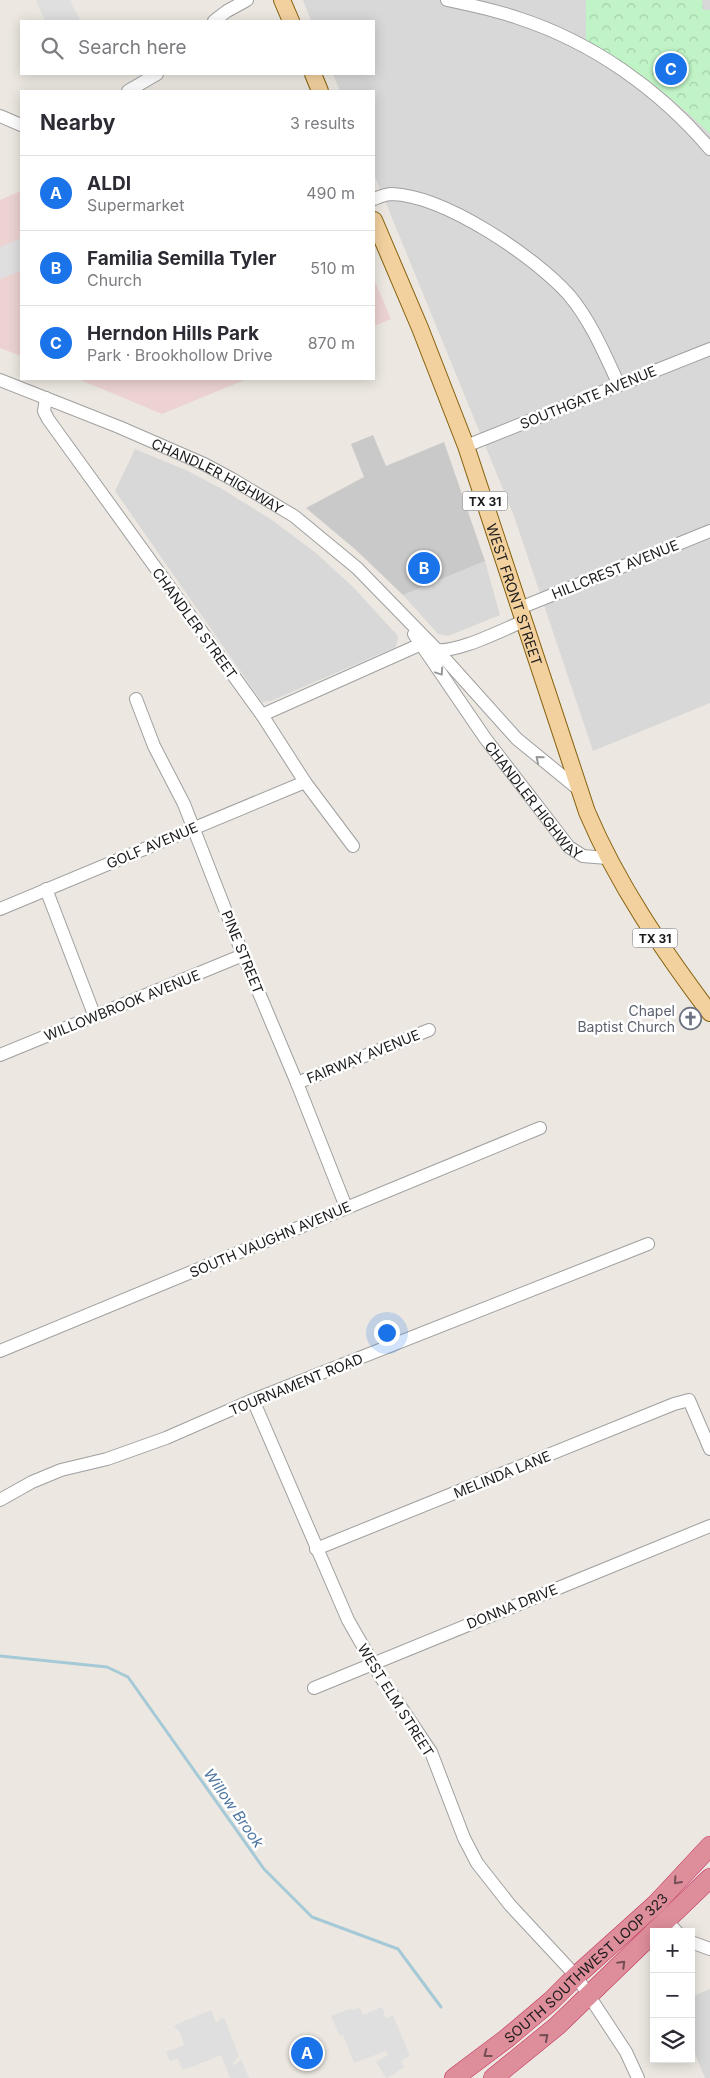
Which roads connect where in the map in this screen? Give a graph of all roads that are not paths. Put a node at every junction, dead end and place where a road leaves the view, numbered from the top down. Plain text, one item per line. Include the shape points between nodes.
1 (247, 0) edge
2 (282, 0) edge
3 (447, 0) edge
4 (215, 20) edge
5 (291, 20) edge
6 (155, 75) edge
7 (313, 75) edge
8 (130, 90) edge
9 (320, 90) edge
10 (0, 116) edge
11 (20, 125) edge
12 (710, 149) edge
13 (375, 199) edge
14 (375, 222) edge
15 (710, 349) edge
16 (0, 380) edge
17 (619, 385) junction
18 (46, 398) junction
19 (466, 446) junction
20 (710, 531) edge
21 (522, 614) junction
22 (429, 645) junction
23 (136, 699) dead end
24 (262, 715) junction
25 (305, 782) junction
26 (577, 788) junction
27 (194, 827) junction
28 (353, 846) dead end
29 (607, 858) junction
30 (46, 889) junction
31 (0, 909) edge
32 (243, 956) junction
33 (710, 1013) edge
34 (95, 1017) junction
35 (430, 1030) dead end
36 (0, 1055) edge
37 (297, 1083) junction
38 (540, 1128) dead end
39 (346, 1207) junction
40 (648, 1244) dead end
41 (0, 1351) edge
42 (253, 1400) junction
43 (710, 1449) edge
44 (0, 1500) edge
45 (710, 1526) edge
46 (316, 1549) junction
47 (372, 1663) junction
48 (314, 1688) dead end
49 (710, 1846) edge
50 (710, 1878) edge
51 (664, 1928) edge
52 (650, 1941) edge
53 (695, 1943) edge
54 (710, 1949) edge
55 (576, 1976) junction
56 (590, 1996) junction
57 (454, 2078) edge
58 (493, 2078) edge
59 (638, 2078) edge

1 - 4 street
2 - 5 main road
3 - 12 street via 517,18 581,44 633,77 672,110
6 - 8 street
7 - 9 main road
10 - 11 street
13 - 17 street via 390,194 426,202 498,236 521,253 569,296 596,335
14 - 19 main road, WEST FRONT STREET / TX 31
15 - 17 street, SOUTHGATE AVENUE
16 - 18 street, CHANDLER HIGHWAY
17 - 19 street, SOUTHGATE AVENUE
18 - 22 street, CHANDLER HIGHWAY via 204,464 267,499 340,554
18 - 24 street, CHANDLER STREET via 44,411 48,419
19 - 21 main road, WEST FRONT STREET / TX 31
20 - 21 street, HILLCREST AVENUE
21 - 22 street, HILLCREST AVENUE via 452,650
21 - 26 main road, WEST FRONT STREET / TX 31
22 - 24 street, HILLCREST AVENUE
26 -> 22 street, CHANDLER HIGHWAY via 517,739
22 -> 29 street, CHANDLER HIGHWAY via 485,738 569,848 583,856
23 - 27 street, PINE STREET via 154,746
24 - 25 street, CHANDLER STREET
25 - 27 street, GOLF AVENUE
25 - 28 street, CHANDLER STREET
26 - 29 main road, WEST FRONT STREET / TX 31
27 - 30 street, GOLF AVENUE
27 - 32 street, PINE STREET
29 - 33 main road, CHANDLER HIGHWAY / TX 31 via 661,947
30 - 31 street, GOLF AVENUE
30 - 34 street
32 - 34 street, WILLOWBROOK AVENUE
32 - 37 street, PINE STREET
34 - 36 street, WILLOWBROOK AVENUE
35 - 37 street, FAIRWAY AVENUE
37 - 39 street, PINE STREET
38 - 39 street, SOUTH VAUGHN AVENUE
39 - 41 street, SOUTH VAUGHN AVENUE
40 - 42 street, TOURNAMENT ROAD
42 - 44 street, TOURNAMENT ROAD via 166,1438 107,1459 62,1470
42 - 46 street, WEST ELM STREET
43 - 46 street, MELINDA LANE via 689,1400
45 - 47 street, DONNA DRIVE
46 - 47 street, WEST ELM STREET via 348,1620
47 - 48 street, DONNA DRIVE
47 - 55 street, WEST ELM STREET via 431,1752 477,1863 510,1905
49 -> 55 highway, SOUTH SOUTHWEST LOOP 323 via 656,1904
50 - 51 highway, SOUTH SOUTHWEST LOOP 323
56 -> 52 highway, SOUTH SOUTHWEST LOOP 323
53 - 54 street
55 - 56 street, WEST ELM STREET
55 -> 57 highway, SOUTH SOUTHWEST LOOP 323 via 528,2022
58 -> 56 highway, SOUTH SOUTHWEST LOOP 323
56 - 59 street, WEST ELM STREET via 626,2052

